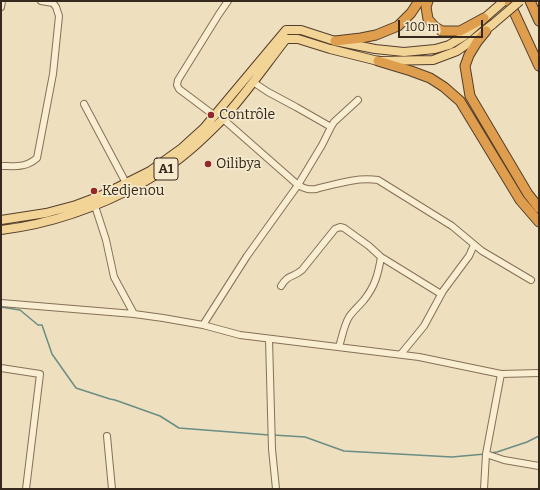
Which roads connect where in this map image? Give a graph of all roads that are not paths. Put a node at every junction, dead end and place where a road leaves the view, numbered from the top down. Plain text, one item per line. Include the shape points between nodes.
1 (2, 1) edge
2 (41, 1) edge
3 (228, 1) edge
4 (419, 1) edge
5 (428, 1) edge
6 (504, 1) edge
7 (509, 1) edge
8 (520, 1) edge
9 (530, 1) edge
10 (1, 7) edge
11 (487, 16) junction
12 (539, 21) edge
13 (486, 31) junction
14 (335, 41) junction
15 (378, 61) junction
16 (539, 66) edge
17 (252, 82) junction
18 (358, 100) dead end
19 (84, 104) dead end
20 (219, 117) junction
21 (331, 127) junction
22 (1, 166) edge
23 (126, 183) junction
24 (298, 185) junction
25 (95, 206) junction
26 (539, 208) edge
27 (1, 220) edge
28 (539, 222) edge
29 (1, 230) edge
30 (474, 245) junction
31 (381, 257) junction
32 (532, 280) dead end
33 (281, 286) dead end
34 (441, 294) junction
35 (1, 303) edge
36 (134, 314) junction
37 (203, 325) junction
38 (269, 338) junction
39 (339, 346) junction
40 (401, 354) junction
41 (1, 368) edge
42 (539, 373) edge
43 (501, 374) junction
44 (107, 436) dead end
45 (486, 454) junction
46 (539, 466) edge
47 (26, 489) edge
48 (112, 489) edge
49 (276, 489) edge
50 (484, 489) edge

1 - 10 street
2 - 22 street via 53,3 59,16 53,74 37,158 23,166
3 - 20 street via 177,85 178,89
4 - 14 highway via 412,13 398,26 376,35
5 - 11 highway via 428,19 435,28 442,31 460,31
6 - 11 main road, A1
7 - 16 highway
8 - 13 main road, A1, bridge
9 - 12 highway
11 - 14 main road, A1 via 464,36 449,45 435,49 404,52
13 - 15 main road, A1 via 457,51 433,60
13 - 26 highway via 469,54 465,66 470,96 528,194
14 - 20 main road, A1 via 301,30 286,30
15 - 17 main road, A1 via 298,39 286,39
15 - 28 highway via 430,78 460,102 520,200
17 - 20 main road, A1
17 - 21 street
18 - 21 street
19 - 23 street
20 - 23 main road, A1 via 150,171
20 - 24 street
20 - 25 main road, A1 via 188,152 171,165 127,192
21 - 24 street
23 - 27 main road, A1 via 76,205
24 - 30 street via 309,190 353,181 378,180 452,226
24 - 37 street via 246,256
25 - 29 main road, A1 via 48,222
25 - 36 street via 114,277
30 - 32 street
30 - 34 street
31 - 33 street via 340,227 335,229 300,273 288,278
31 - 34 street
31 - 39 street via 376,282 350,315
34 - 40 street via 428,320
35 - 36 street
36 - 37 street
37 - 38 street via 240,335
38 - 39 street
38 - 49 street via 272,449
39 - 40 street
40 - 43 street
41 - 47 street via 40,374
42 - 43 street
43 - 45 street
44 - 48 street
45 - 46 street
45 - 50 street

